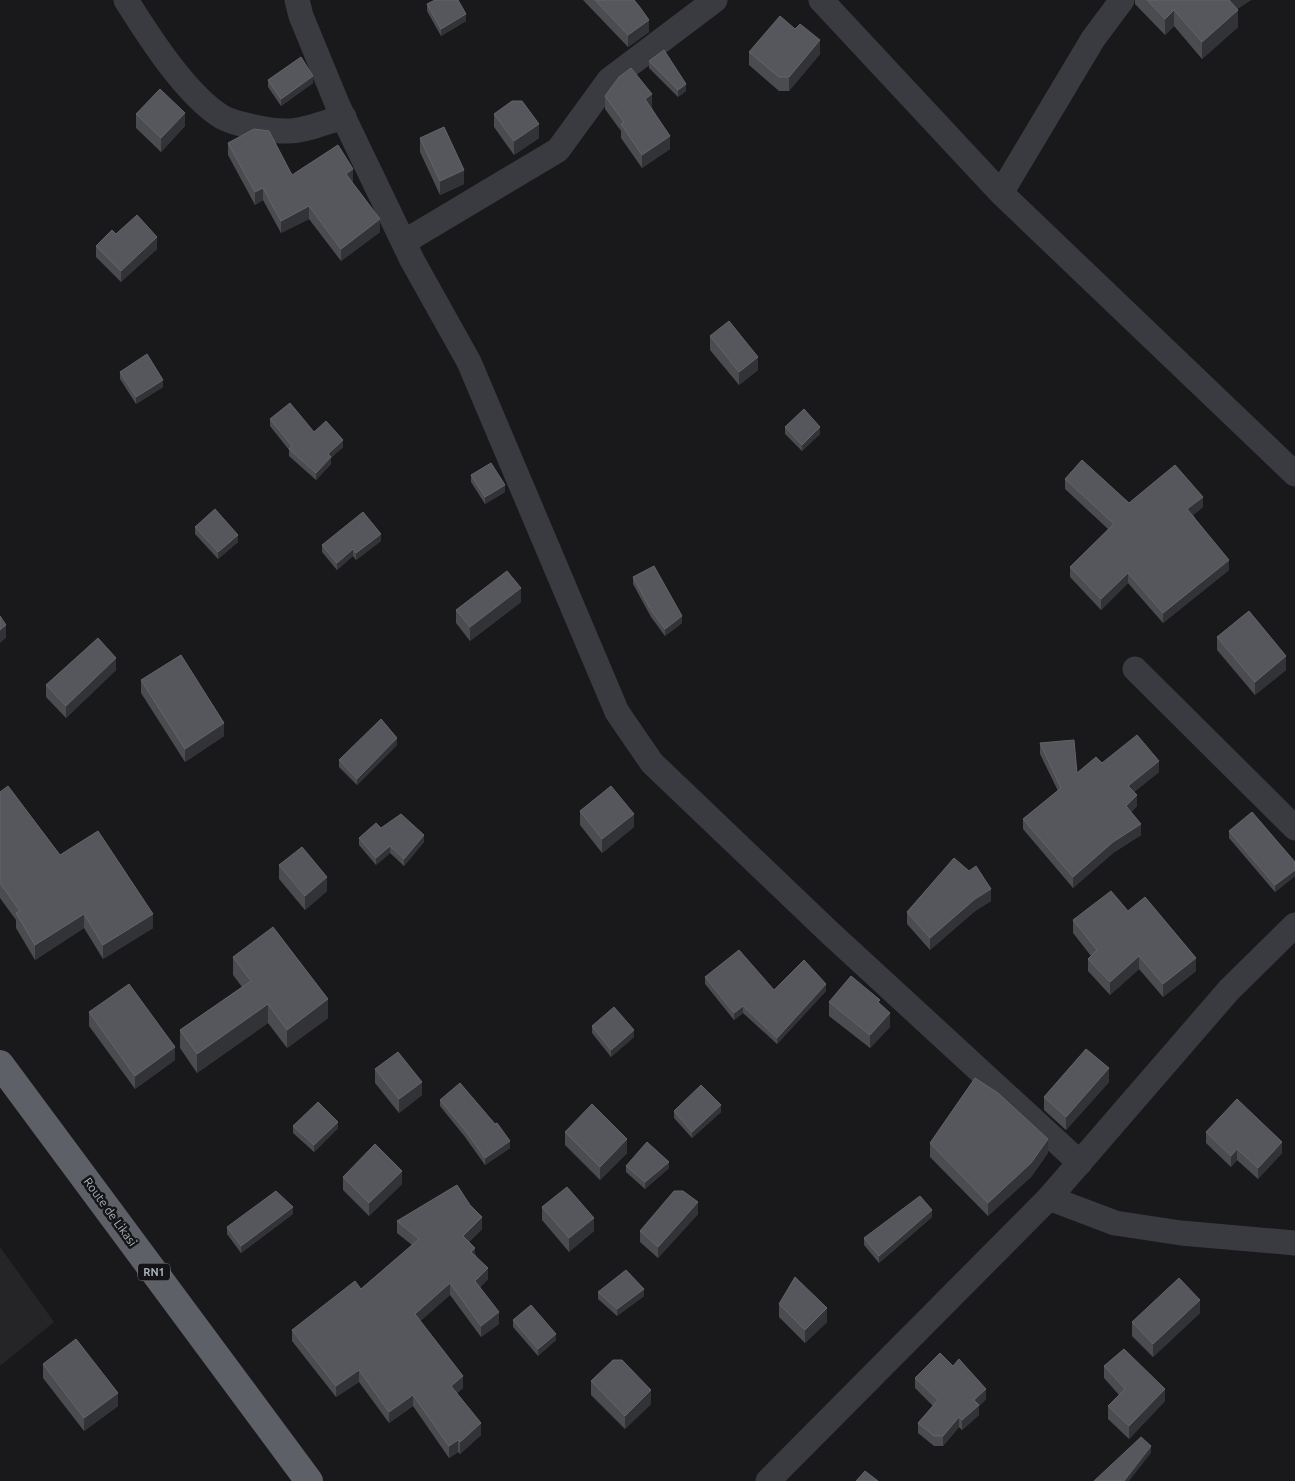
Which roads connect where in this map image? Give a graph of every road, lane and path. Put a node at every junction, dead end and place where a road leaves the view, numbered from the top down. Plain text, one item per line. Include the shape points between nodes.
1 (126, 0) edge
2 (297, 0) edge
3 (715, 0) edge
4 (822, 0) edge
5 (1122, 0) edge
6 (344, 117) junction
7 (1001, 193) junction
8 (404, 242) junction
9 (1295, 474) edge
10 (1135, 669) dead end
11 (1295, 828) edge
12 (1295, 925) edge
13 (0, 1064) edge
14 (1080, 1163) junction
15 (1049, 1198) junction
16 (1295, 1243) edge
17 (308, 1481) edge
18 (768, 1481) edge

1 - 6 street via 147,33 196,95 223,117 289,131
2 - 6 street
3 - 8 street via 609,80 558,150
4 - 7 street
5 - 7 street via 1092,39
6 - 8 street
7 - 9 street
8 - 14 street via 469,362 617,712 652,762 829,932
10 - 11 street
12 - 14 street via 1229,990
13 - 17 highway, Route de Likasi / RN1
14 - 15 street
15 - 16 street via 1115,1223 1181,1233
15 - 18 street

